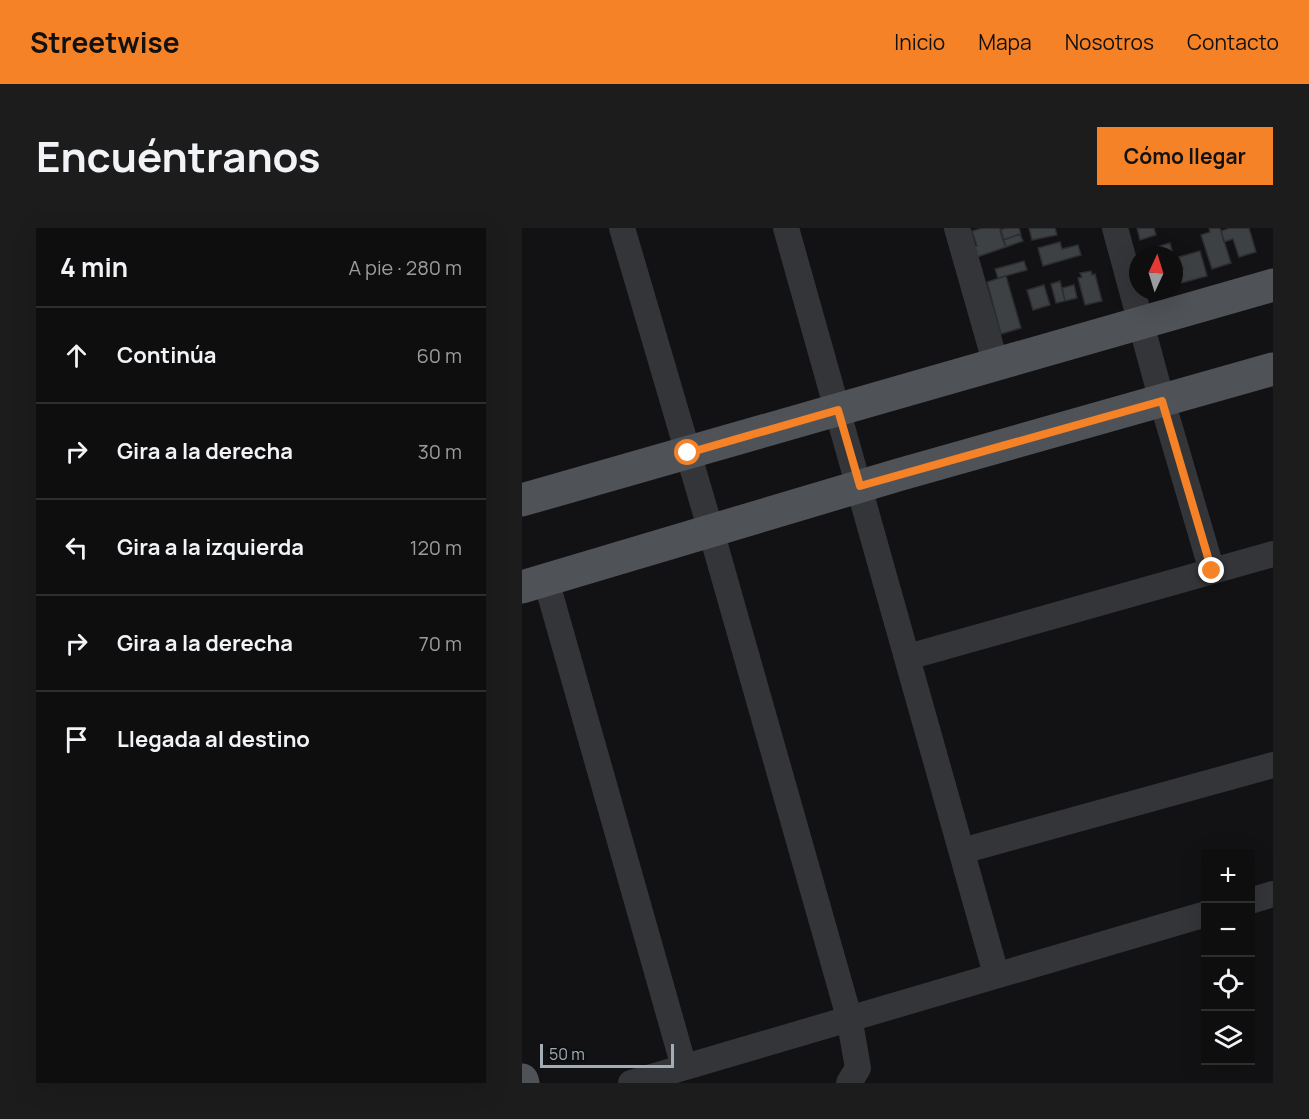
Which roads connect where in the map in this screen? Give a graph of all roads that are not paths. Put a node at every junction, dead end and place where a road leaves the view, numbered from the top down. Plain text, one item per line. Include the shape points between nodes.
1 (622, 228) edge
2 (786, 228) edge
3 (957, 228) edge
4 (1115, 228) edge
5 (1273, 285) edge
6 (1141, 323) junction
7 (996, 365) junction
8 (1273, 369) edge
9 (1162, 401) junction
10 (838, 410) junction
11 (688, 453) junction
12 (860, 486) junction
13 (524, 492) edge
14 (711, 531) junction
15 (1273, 554) edge
16 (1212, 571) junction
17 (534, 583) edge
18 (908, 657) junction
19 (1273, 765) edge
20 (962, 851) junction
21 (1273, 894) edge
22 (1255, 900) edge
23 (1201, 915) edge
24 (996, 974) junction
25 (849, 1017) junction
26 (684, 1067) junction
27 (631, 1083) edge
28 (849, 1083) edge

1 - 11 street
2 - 10 street
3 - 7 street
4 - 6 street
5 - 6 main road
6 - 7 main road
6 - 9 street
7 - 10 main road
8 - 9 main road
9 - 12 main road
9 - 16 street
10 - 11 main road
10 - 12 street
11 - 13 main road
11 - 14 street
12 - 14 main road
12 - 18 street
14 - 17 main road
14 - 25 street
15 - 16 street
16 - 18 street
17 - 26 street
18 - 20 street
19 - 20 street
20 - 24 street
21 - 22 street
23 - 24 street
24 - 25 street
25 - 26 street
25 - 28 street via 858,1068
26 - 27 street

